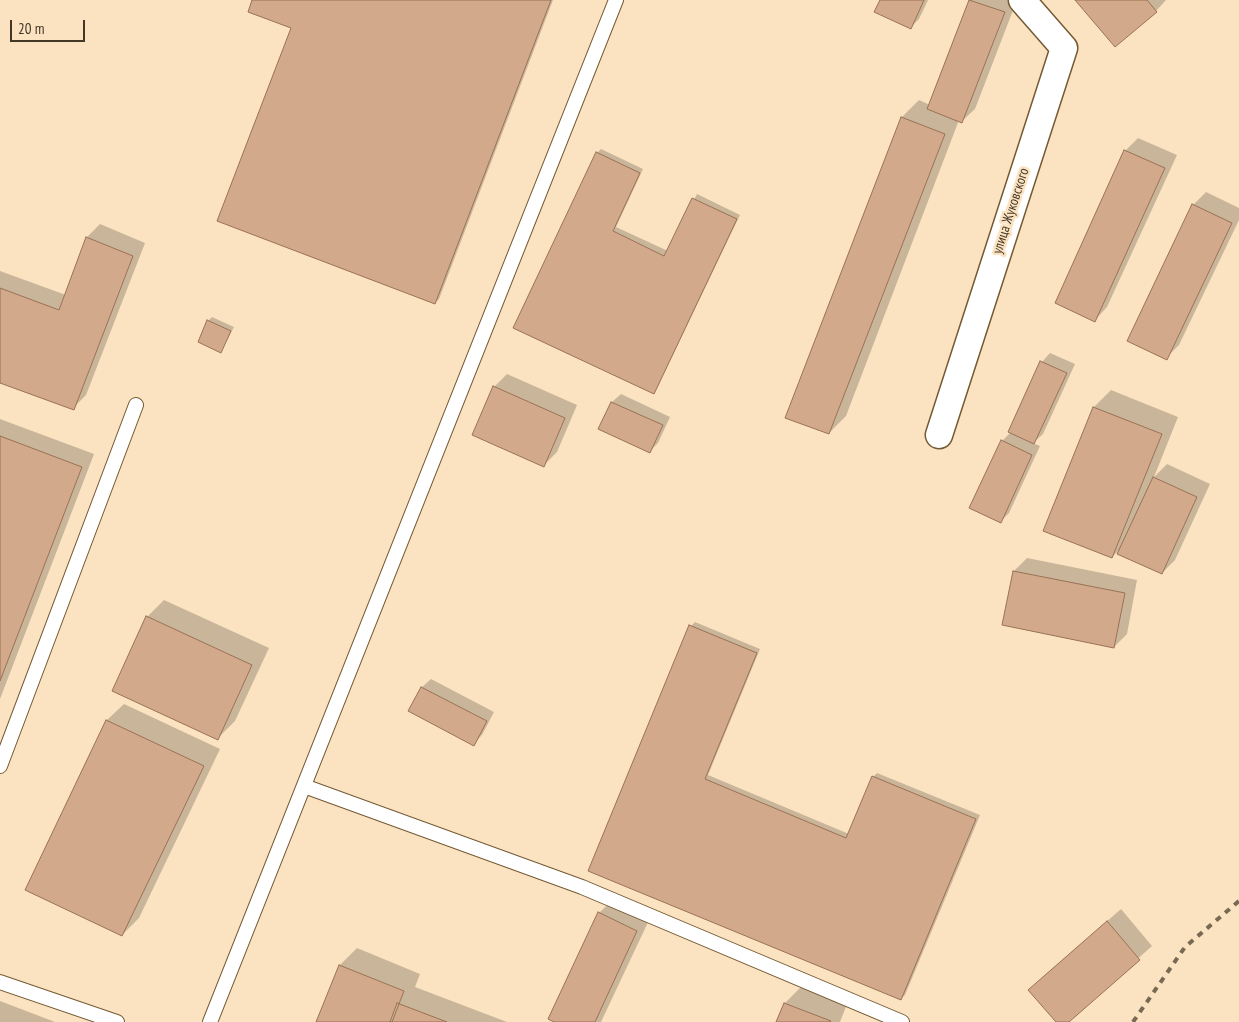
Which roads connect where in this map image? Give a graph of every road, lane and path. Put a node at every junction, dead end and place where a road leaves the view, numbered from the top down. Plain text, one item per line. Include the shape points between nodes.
1 (616, 0) edge
2 (1022, 0) edge
3 (136, 405) dead end
4 (939, 435) dead end
5 (0, 766) edge
6 (304, 786) junction
7 (0, 982) edge
8 (117, 1022) edge
9 (210, 1022) edge
10 (902, 1022) edge

1 - 6 lane
2 - 4 street, улица Жуковского via 1064,48
3 - 5 lane
6 - 9 lane
6 - 10 lane via 582,887
7 - 8 lane

